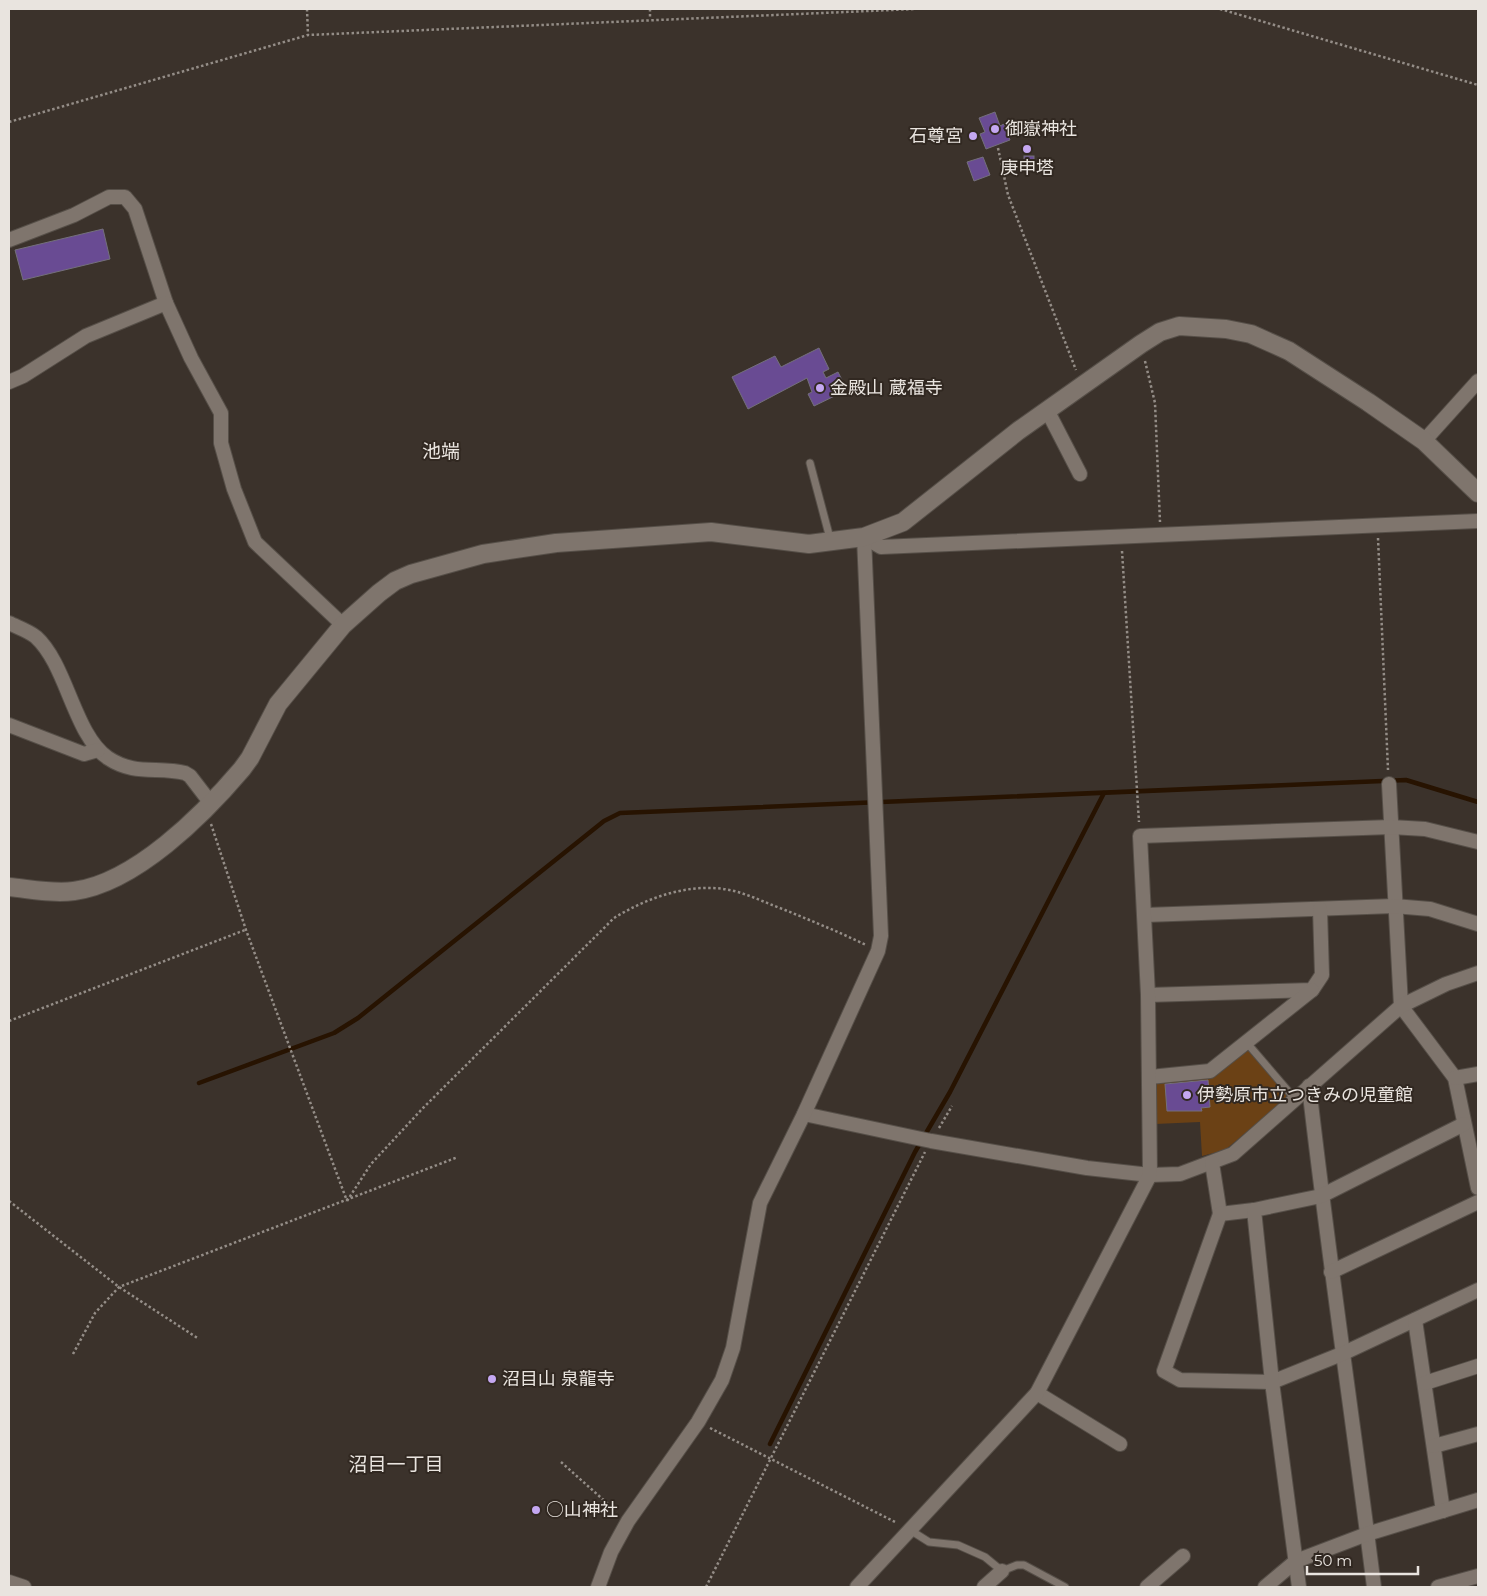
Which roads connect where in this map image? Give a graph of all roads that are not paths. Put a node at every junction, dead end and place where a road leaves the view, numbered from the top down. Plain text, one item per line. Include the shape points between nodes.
1 (9, 240) edge
2 (166, 302) junction
3 (1478, 381) edge
4 (9, 382) edge
5 (1047, 410) junction
6 (1424, 441) junction
7 (810, 463) dead end
8 (1080, 474) dead end
9 (1478, 493) edge
10 (1478, 521) edge
11 (864, 537) junction
12 (831, 542) junction
13 (9, 623) edge
14 (343, 625) junction
15 (9, 725) edge
16 (98, 750) junction
17 (1389, 784) road end
18 (208, 805) junction
19 (1391, 827) junction
20 (1478, 842) edge
21 (9, 887) edge
22 (1394, 906) junction
23 (1320, 909) junction
24 (1145, 916) junction
25 (1478, 924) edge
26 (1478, 973) edge
27 (1312, 990) junction
28 (1148, 995) junction
29 (1401, 1006) junction
30 (1247, 1043) junction
31 (1478, 1074) edge
32 (1150, 1077) junction
33 (1455, 1078) junction
34 (1309, 1086) junction
35 (1296, 1099) junction
36 (804, 1114) junction
37 (1464, 1124) junction
38 (1212, 1163) junction
39 (1150, 1175) junction
40 (1478, 1188) edge
41 (1321, 1196) junction
42 (1478, 1202) edge
43 (1254, 1210) junction
44 (1220, 1214) junction
45 (1330, 1272) junction
46 (1478, 1290) edge
47 (1414, 1320) junction
48 (1344, 1353) junction
49 (1478, 1366) edge
50 (1272, 1382) junction
51 (1426, 1382) junction
52 (1037, 1393) junction
53 (1478, 1434) edge
54 (1120, 1444) dead end
55 (1434, 1446) junction
56 (1478, 1500) edge
57 (1443, 1511) junction
58 (910, 1530) junction
59 (1367, 1534) junction
60 (1183, 1556) dead end
61 (1296, 1561) junction
62 (1002, 1571) junction
63 (1478, 1576) edge
64 (9, 1582) edge
65 (1152, 1586) edge
66 (1446, 1586) edge
67 (24, 1587) edge
68 (598, 1587) edge
69 (857, 1587) edge
70 (984, 1587) edge
71 (1064, 1587) edge
72 (1265, 1587) edge
73 (1299, 1587) edge
74 (1374, 1587) edge

1 - 2 street via 109,198 125,198 135,209
2 - 4 street via 86,336
2 - 14 street via 221,413 221,444 255,542
3 - 6 street
5 - 6 street via 1160,332 1179,326 1226,329 1251,334 1288,351
5 - 8 street
5 - 11 street via 903,522
6 - 9 street
7 - 12 lane
10 - 11 street via 881,547
11 - 12 street
11 - 36 street via 881,936 878,951
12 - 14 street via 809,544 710,532 521,547 483,554 395,581
13 - 16 street via 36,637 49,654
14 - 18 street via 278,704 246,764
15 - 16 street via 84,754
16 - 18 street via 121,764 143,771 185,773
17 - 19 street
18 - 21 street via 156,853 106,882 72,892
19 - 20 street via 1425,828
19 - 22 street
19 - 24 street via 1140,836
22 - 23 street
22 - 25 street via 1430,908
22 - 29 street
23 - 24 street
23 - 27 street via 1322,975
24 - 28 street
26 - 29 street
27 - 28 street
27 - 30 street
28 - 32 street
29 - 33 street
29 - 34 street
30 - 32 street via 1210,1071
30 - 35 lane
31 - 33 street
32 - 39 street
33 - 37 street
34 - 35 street
34 - 41 street
35 - 38 street via 1233,1154
36 - 39 street via 931,1141 1087,1168
36 - 68 street via 760,1203 733,1348 722,1380 698,1422 628,1521 611,1552
37 - 40 street
37 - 41 street
38 - 39 street via 1180,1174
38 - 44 street
39 - 52 street
41 - 43 street
41 - 45 street
42 - 45 street
43 - 44 street
43 - 50 street
44 - 50 street via 1164,1371 1180,1380
45 - 48 street
46 - 47 street
47 - 48 street
47 - 51 street
48 - 50 street
48 - 59 street
49 - 51 street
50 - 61 street
51 - 55 street
52 - 54 street
52 - 58 street
53 - 55 street
55 - 57 street
56 - 57 street
57 - 59 street
58 - 62 lane via 930,1542 958,1545 985,1558
58 - 69 street
59 - 61 street
59 - 74 street
60 - 65 street
61 - 72 street
61 - 73 street
62 - 70 street
62 - 71 lane via 1024,1565
63 - 66 street
64 - 67 street

